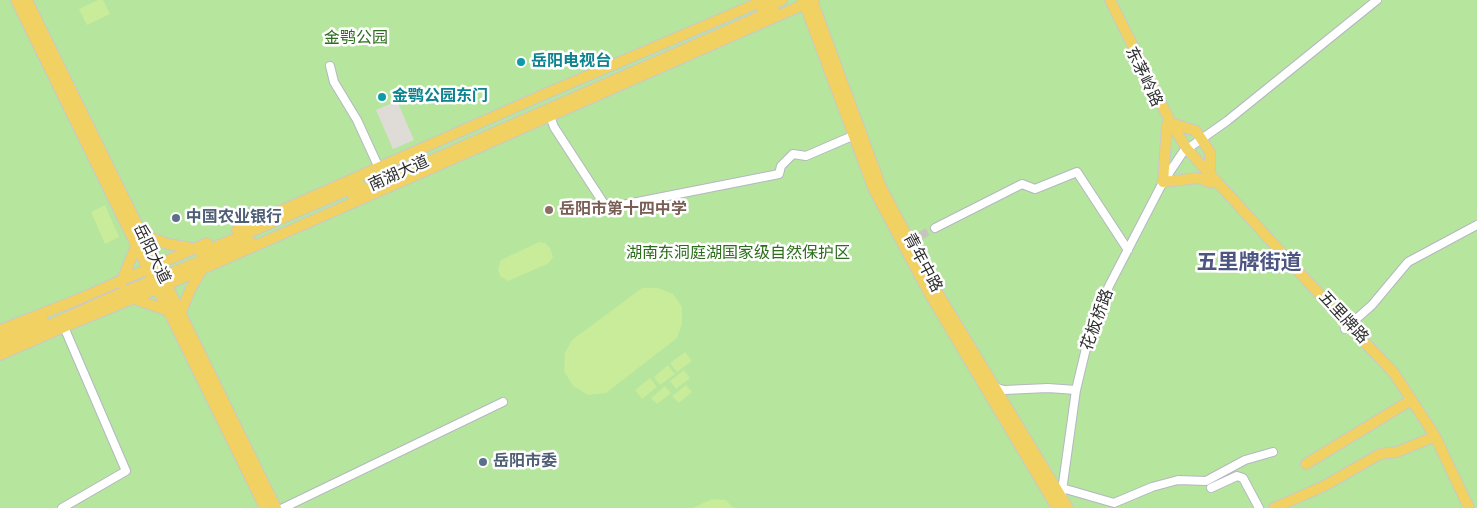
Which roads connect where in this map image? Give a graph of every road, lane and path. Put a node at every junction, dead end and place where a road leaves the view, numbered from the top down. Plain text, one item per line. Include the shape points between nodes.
1 (16, 0) edge
2 (27, 0) edge
3 (765, 0) edge
4 (782, 0) edge
5 (1106, 0) edge
6 (1110, 0) edge
7 (1377, 0) edge
8 (807, 1) edge
9 (330, 66) dead end
10 (550, 116) junction
11 (1169, 124) junction
12 (858, 134) junction
13 (1202, 139) junction
14 (1185, 151) junction
15 (379, 168) junction
16 (1210, 178) junction
17 (1163, 182) junction
18 (1477, 225) edge
19 (936, 228) tunnel mouth
20 (141, 234) junction
21 (136, 246) junction
22 (196, 248) junction
23 (1128, 250) junction
24 (208, 254) junction
25 (201, 269) junction
26 (157, 276) junction
27 (120, 288) junction
28 (131, 298) junction
29 (168, 312) junction
30 (180, 315) junction
31 (64, 327) junction
32 (1347, 327) junction
33 (0, 330) edge
34 (0, 338) edge
35 (0, 347) edge
36 (0, 356) edge
37 (993, 386) junction
38 (1076, 390) junction
39 (503, 402) dead end
40 (1408, 402) junction
41 (1431, 438) junction
42 (1273, 452) dead end
43 (1306, 464) dead end
44 (1211, 488) dead end
45 (1062, 492) junction
46 (62, 508) edge
47 (265, 508) edge
48 (276, 508) edge
49 (282, 508) edge
50 (1058, 508) edge
51 (1068, 508) edge
52 (1259, 508) edge
53 (1274, 508) edge
54 (1464, 508) edge
55 (1469, 508) edge

1 - 21 main road, 岳阳大道
2 - 20 main road, 岳阳大道
3 - 15 main road
4 - 24 main road, 南湖大道
5 - 11 main road, 东茅岭路
6 - 11 main road, 东茅岭路
7 - 13 street
8 - 10 main road
8 - 12 main road, 青年中路
8 - 24 main road, 南湖大道 via 453,150 283,227
9 - 15 street via 334,82 357,120
10 - 12 street via 606,206 612,207 779,174 781,166 794,154 806,156
10 - 25 main road
11 - 13 main road via 1196,131
11 - 14 main road, 东茅岭路
11 - 17 main road
12 - 37 main road, 青年中路 via 881,187 936,290
12 - 50 main road, 青年中路 via 874,190 929,293
13 - 14 street
13 - 16 main road via 1210,152
14 - 16 main road, 五里牌路
14 - 17 street, 花板桥路
15 - 22 main road
16 - 17 main road
16 - 32 main road, 五里牌路
17 - 23 street, 花板桥路
18 - 32 street via 1408,262 1372,305
19 - 23 street via 1022,184 1035,189 1077,172
20 - 21 main road
20 - 22 main road via 168,244
20 - 26 main road, 岳阳大道
21 - 26 main road, 岳阳大道
21 - 27 main road
22 - 24 main road
22 - 26 main road
23 - 38 street, 花板桥路 via 1109,286 1088,340
24 - 25 main road
24 - 26 main road, 南湖大道
25 - 26 main road
25 - 30 main road
26 - 27 main road, 南湖大道
26 - 28 main road
26 - 29 main road, 岳阳大道
26 - 30 main road, 岳阳大道
27 - 28 main road
27 - 33 main road
27 - 34 main road, 南湖大道
27 - 35 main road, 南湖大道
28 - 29 main road
28 - 31 main road
29 - 30 main road
29 - 47 main road, 岳阳大道
30 - 48 main road, 岳阳大道
31 - 36 main road
31 - 46 street via 126,471
32 - 40 main road, 五里牌路
32 - 55 main road, 五里牌路 via 1394,372 1435,436
37 - 38 street via 1004,390
37 - 45 main road, 青年中路
38 - 45 street, 花板桥路
39 - 49 street
40 - 41 main road, 五里牌路
40 - 43 main road
41 - 53 main road via 1397,452 1380,454 1324,486
41 - 54 main road, 五里牌路
42 - 45 street via 1245,460 1206,481 1178,480 1114,503
44 - 52 street via 1237,476 1243,478
45 - 50 street, 花板桥路
45 - 51 main road, 青年中路

